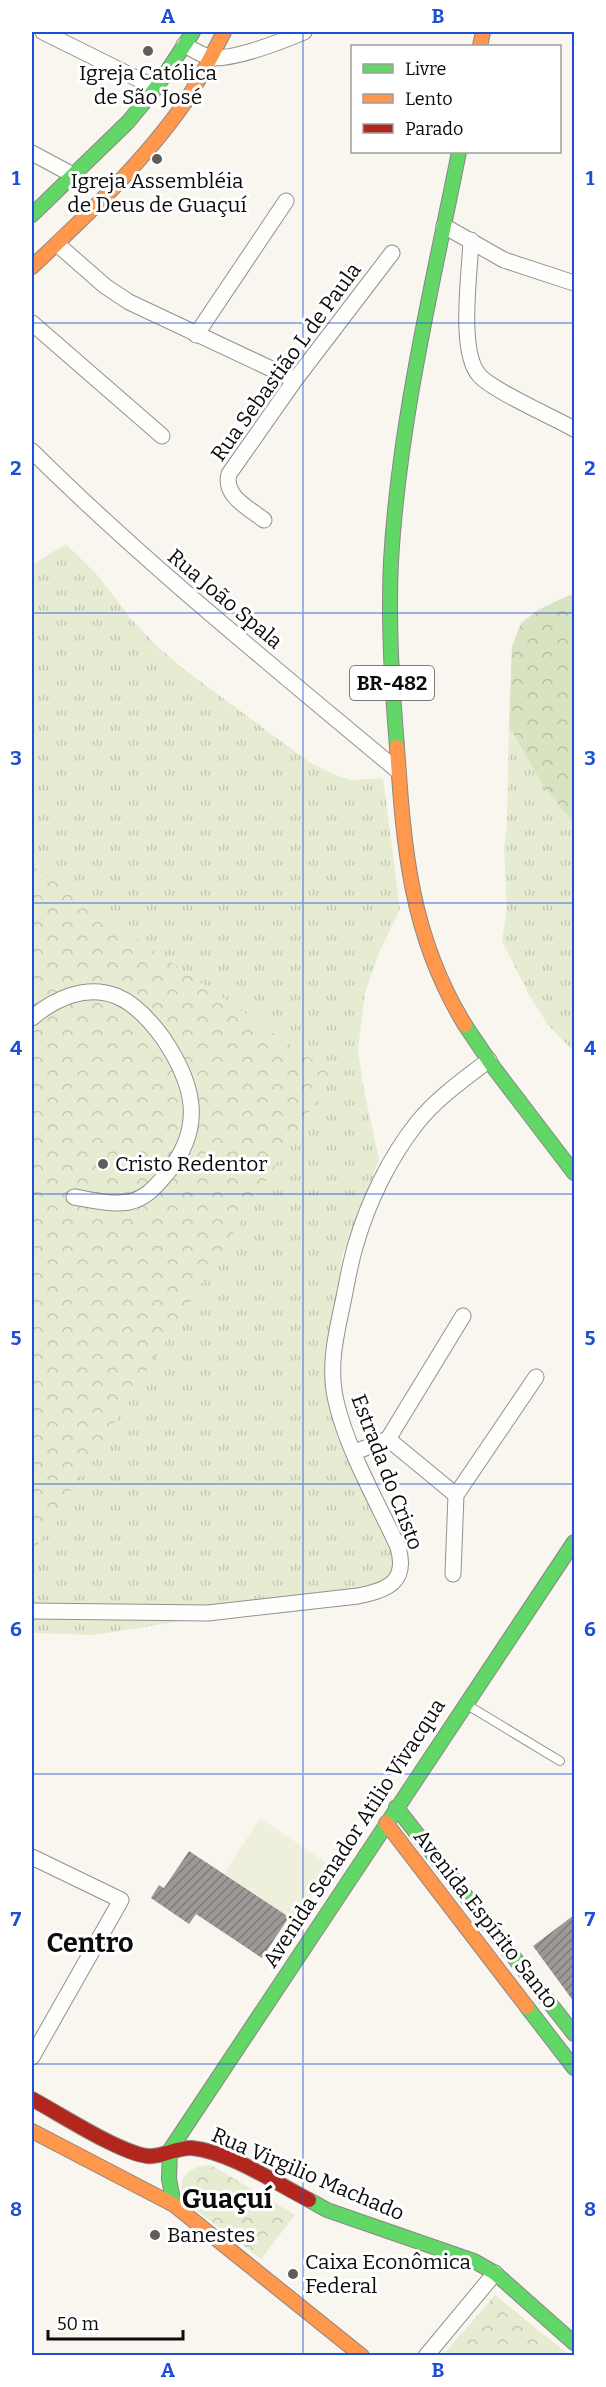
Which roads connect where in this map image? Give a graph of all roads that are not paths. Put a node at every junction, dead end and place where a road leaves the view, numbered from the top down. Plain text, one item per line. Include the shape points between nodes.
1 (43, 32) edge
2 (193, 32) edge
3 (224, 32) edge
4 (304, 32) edge
5 (184, 45) junction
6 (212, 58) junction
7 (156, 88) junction
8 (32, 153) edge
9 (459, 153) edge
10 (73, 175) junction
11 (286, 201) dead end
12 (32, 215) edge
13 (444, 226) junction
14 (471, 240) junction
15 (57, 244) junction
16 (392, 253) dead end
17 (32, 267) edge
18 (574, 283) edge
19 (32, 324) edge
20 (196, 335) junction
21 (295, 380) junction
22 (574, 429) edge
23 (162, 436) dead end
24 (32, 451) edge
25 (264, 520) dead end
26 (399, 771) junction
27 (32, 1018) edge
28 (489, 1060) junction
29 (574, 1173) edge
30 (74, 1197) dead end
31 (464, 1316) dead end
32 (536, 1377) dead end
33 (388, 1439) junction
34 (355, 1452) junction
35 (456, 1495) junction
36 (574, 1542) edge
37 (453, 1574) dead end
38 (32, 1611) edge
39 (465, 1703) junction
40 (561, 1761) dead end
41 (396, 1807) junction
42 (386, 1823) junction
43 (32, 1857) edge
44 (574, 2034) edge
45 (32, 2057) edge
46 (574, 2068) edge
47 (32, 2099) edge
48 (32, 2131) edge
49 (170, 2150) junction
50 (174, 2205) junction
51 (495, 2273) junction
52 (574, 2343) edge
53 (362, 2355) edge
54 (426, 2355) edge

1 - 7 street
2 - 5 main road
3 - 6 main road
4 - 6 street via 248,52
5 - 6 street
5 - 7 main road
6 - 15 main road via 186,102 148,153
7 - 10 main road via 128,122
8 - 10 street
9 - 13 main road, BR-482
10 - 12 main road
11 - 20 street
13 - 14 street
13 - 26 main road, BR-482 via 419,350 391,565 390,668
14 - 18 street via 504,260
14 - 22 street via 466,341 473,366 487,383
15 - 17 main road
15 - 20 street via 115,294
16 - 21 street, Rua Sebastião L de Paula
19 - 23 street
20 - 21 street
21 - 25 street, Rua Sebastião L de Paula via 232,468 227,481 234,497
24 - 26 street, Rua João Spala via 156,568
26 - 28 main road, BR-482 via 405,852 429,953 465,1024
27 - 30 street via 66,997 84,993 116,996 158,1031 188,1082 189,1132 172,1167 153,1190 127,1202
28 - 29 main road, BR-482
28 - 34 street, Estrada do Cristo via 442,1096 416,1125 372,1201 356,1243 332,1373 336,1401
31 - 33 street
32 - 35 street
33 - 34 street
33 - 35 street
34 - 38 street, Estrada do Cristo via 402,1561 390,1586 358,1596 208,1613
35 - 37 street
36 - 39 main road, Avenida Senador Atilio Vivacqua
39 - 40 lane
39 - 41 main road, Avenida Senador Atilio Vivacqua
41 - 42 main road, Avenida Senador Atilio Vivacqua
41 - 44 main road, Avenida Espírito Santo
42 - 46 main road, Avenida Espírito Santo
42 - 49 main road, Avenida Senador Atilio Vivacqua
43 - 45 street via 121,1899
47 - 49 main road, Rua Virgilio Machado via 138,2154 156,2156
48 - 50 main road
49 - 50 main road via 169,2179
49 - 51 main road, Rua Virgilio Machado via 210,2151 327,2210
50 - 53 main road
51 - 52 main road, Rua Virgilio Machado
51 - 54 street

